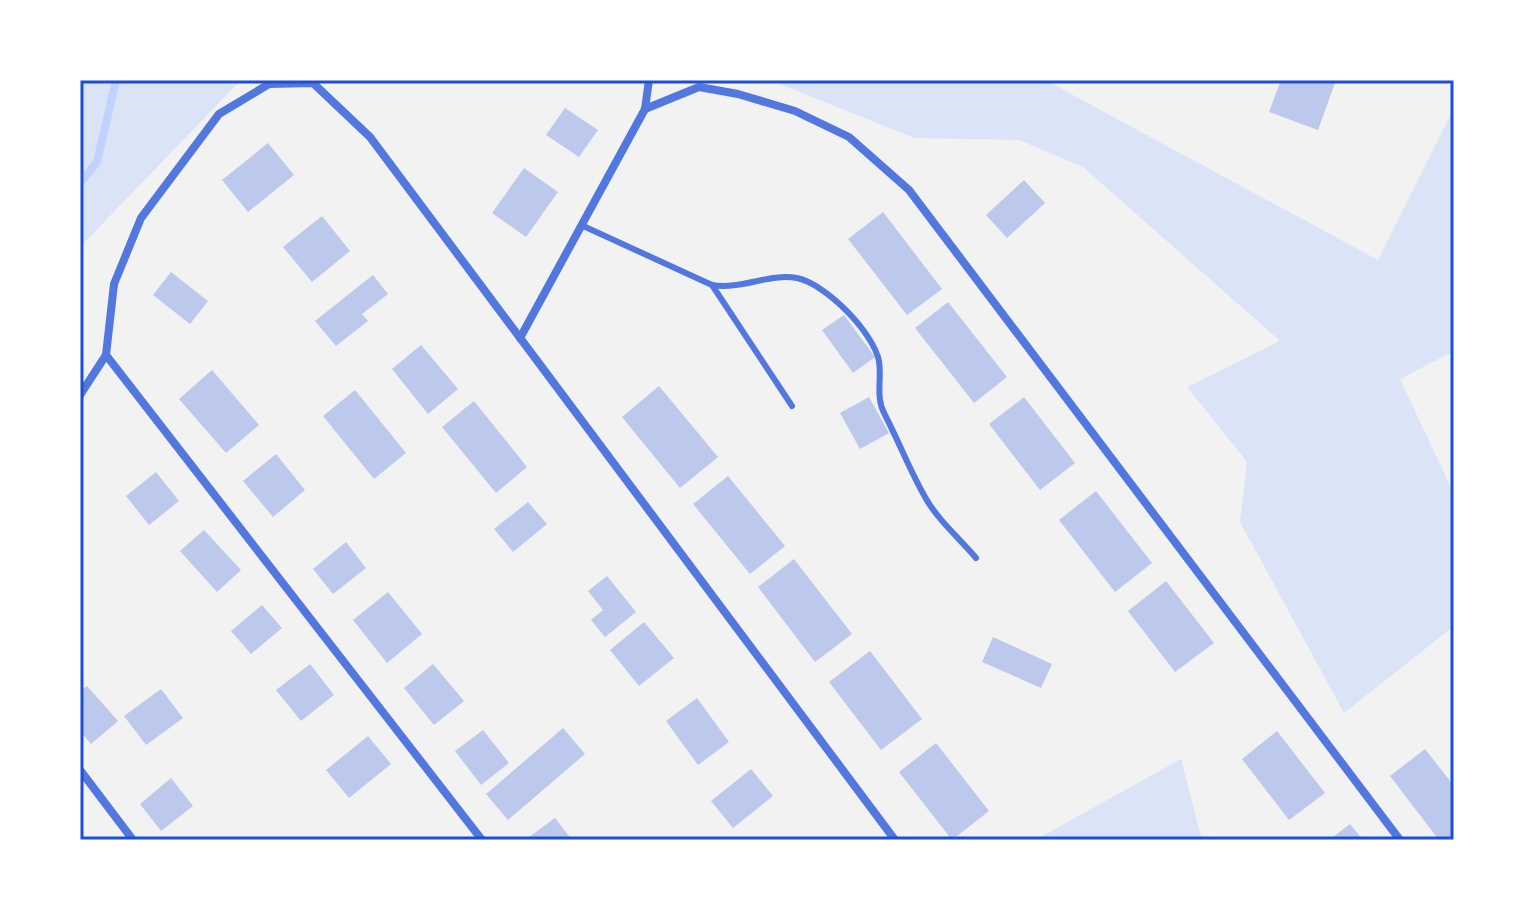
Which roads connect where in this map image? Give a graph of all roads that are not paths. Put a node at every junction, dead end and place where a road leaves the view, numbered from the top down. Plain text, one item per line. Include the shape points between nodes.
1 (649, 80) edge
2 (709, 80) edge
3 (699, 87) junction
4 (645, 109) junction
5 (581, 225) junction
6 (712, 285) junction
7 (520, 338) junction
8 (106, 355) junction
9 (80, 395) edge
10 (792, 406) dead end
11 (976, 558) dead end
12 (80, 770) edge
13 (133, 840) edge
14 (482, 840) edge
15 (895, 840) edge
16 (1400, 840) edge

1 - 4 street
2 - 3 lane
3 - 4 street
3 - 16 street via 819,121 849,137 909,190
4 - 5 street
5 - 6 lane
5 - 7 street
6 - 10 lane
6 - 11 lane via 728,288 788,278 826,290 873,343 883,412 925,498
7 - 8 street via 370,137 313,83 269,84 219,114 141,218 114,284
7 - 15 street
8 - 9 street
8 - 14 street
12 - 13 street

